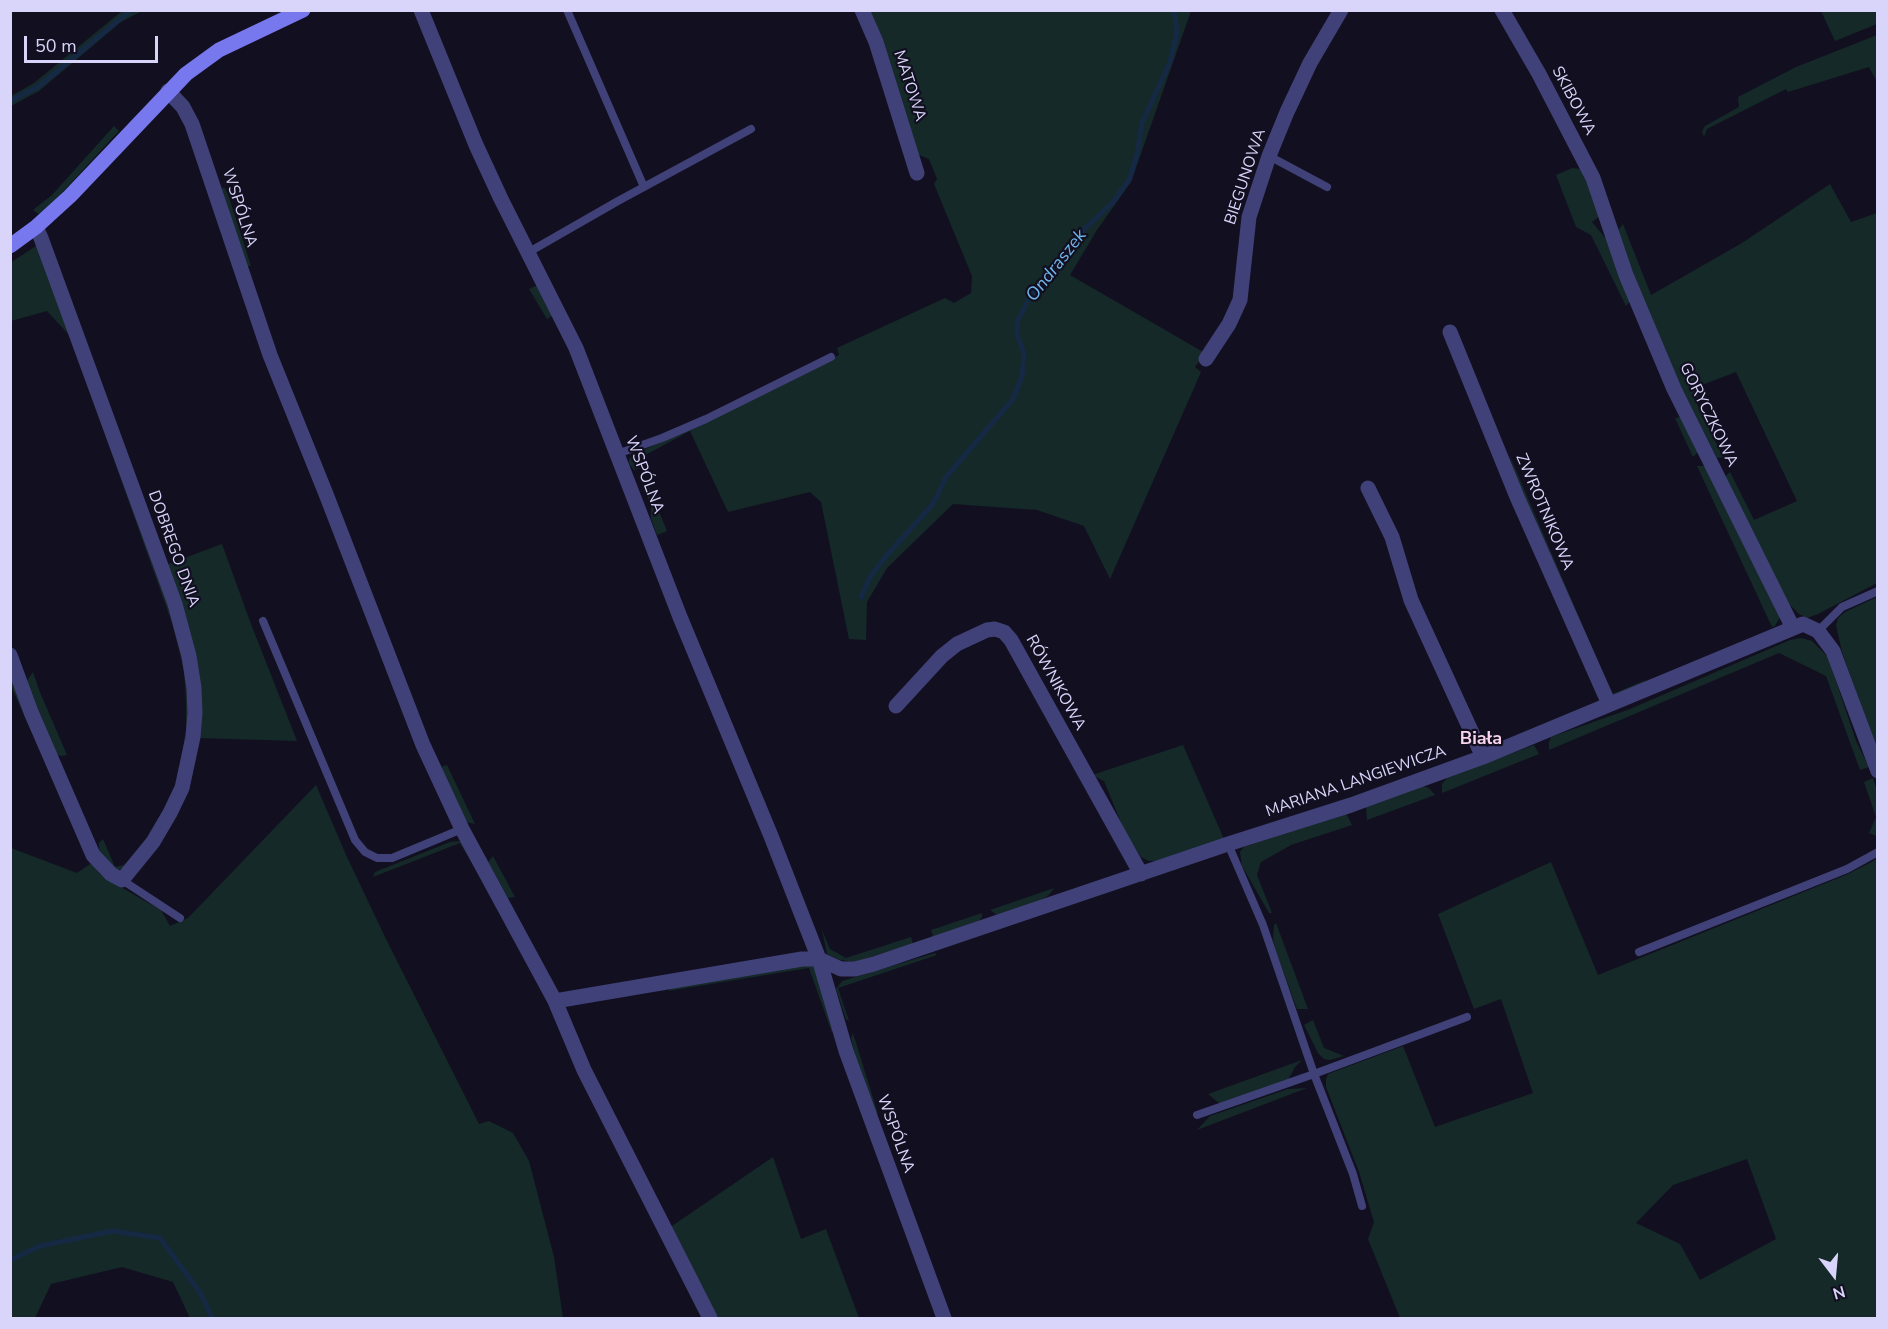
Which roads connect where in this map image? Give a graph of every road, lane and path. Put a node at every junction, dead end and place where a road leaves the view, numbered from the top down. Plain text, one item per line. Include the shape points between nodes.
1 (303, 10) edge
2 (421, 10) edge
3 (567, 10) edge
4 (862, 10) edge
5 (1341, 10) edge
6 (1502, 10) edge
7 (168, 91) junction
8 (751, 129) dead end
9 (1269, 156) junction
10 (917, 173) dead end
11 (644, 187) junction
12 (1327, 187) dead end
13 (1604, 212) joint
14 (36, 227) junction
15 (10, 246) edge
16 (529, 252) junction
17 (1450, 332) dead end
18 (831, 357) dead end
19 (1206, 359) dead end
20 (617, 454) junction
21 (1368, 488) dead end
22 (1878, 591) edge
23 (263, 621) dead end
24 (1793, 628) junction
25 (1818, 632) junction
26 (11, 658) edge
27 (1608, 704) junction
28 (896, 706) dead end
29 (1483, 757) junction
30 (1878, 771) edge
31 (462, 829) junction
32 (1228, 844) junction
33 (1878, 852) edge
34 (1141, 874) junction
35 (122, 880) junction
36 (180, 918) dead end
37 (1639, 952) dead end
38 (819, 959) junction
39 (555, 1001) junction
40 (1467, 1017) dead end
41 (1314, 1074) junction
42 (1197, 1115) dead end
43 (1362, 1206) dead end
44 (710, 1318) edge
45 (944, 1318) edge

1 - 7 street via 219,50
2 - 16 street, WSPÓLNA via 476,145
3 - 11 lane
4 - 10 street, MATOWA via 876,42
5 - 9 street, BIEGUNOWA via 1310,63
6 - 13 street, SKIBOWA via 1585,161
7 - 14 street
7 - 31 street, WSPÓLNA via 192,124 270,355 423,745
8 - 11 lane
9 - 12 lane
9 - 19 street, BIEGUNOWA via 1249,218 1240,300
11 - 16 lane
13 - 24 street, GORYCZKOWA via 1674,389
14 - 15 street
14 - 35 street, DOBREGO DNIA via 175,604 194,688 193,737 182,788 153,842
16 - 20 street, WSPÓLNA via 576,348
17 - 27 street, ZWROTNIKOWA
18 - 20 lane via 706,419
20 - 38 street, WSPÓLNA
21 - 29 street via 1392,537 1411,600
22 - 25 lane via 1842,607
23 - 31 lane via 355,840 365,852 377,858 392,858
24 - 25 street via 1803,624
24 - 27 street, MARIANA LANGIEWICZA
25 - 30 street via 1833,651
26 - 35 street via 93,855
27 - 29 street, MARIANA LANGIEWICZA
28 - 34 street, RÓWNIKOWA via 957,644 987,630 1004,632
29 - 32 street, MARIANA LANGIEWICZA
31 - 39 street, WSPÓLNA
32 - 34 street, MARIANA LANGIEWICZA
32 - 41 lane via 1263,925
33 - 37 lane via 1847,869
34 - 38 street, MARIANA LANGIEWICZA via 874,964 841,969
35 - 36 lane
38 - 39 street
38 - 45 street, WSPÓLNA via 846,1051
39 - 44 street, WSPÓLNA via 584,1070
40 - 41 lane
41 - 42 lane
41 - 43 lane

